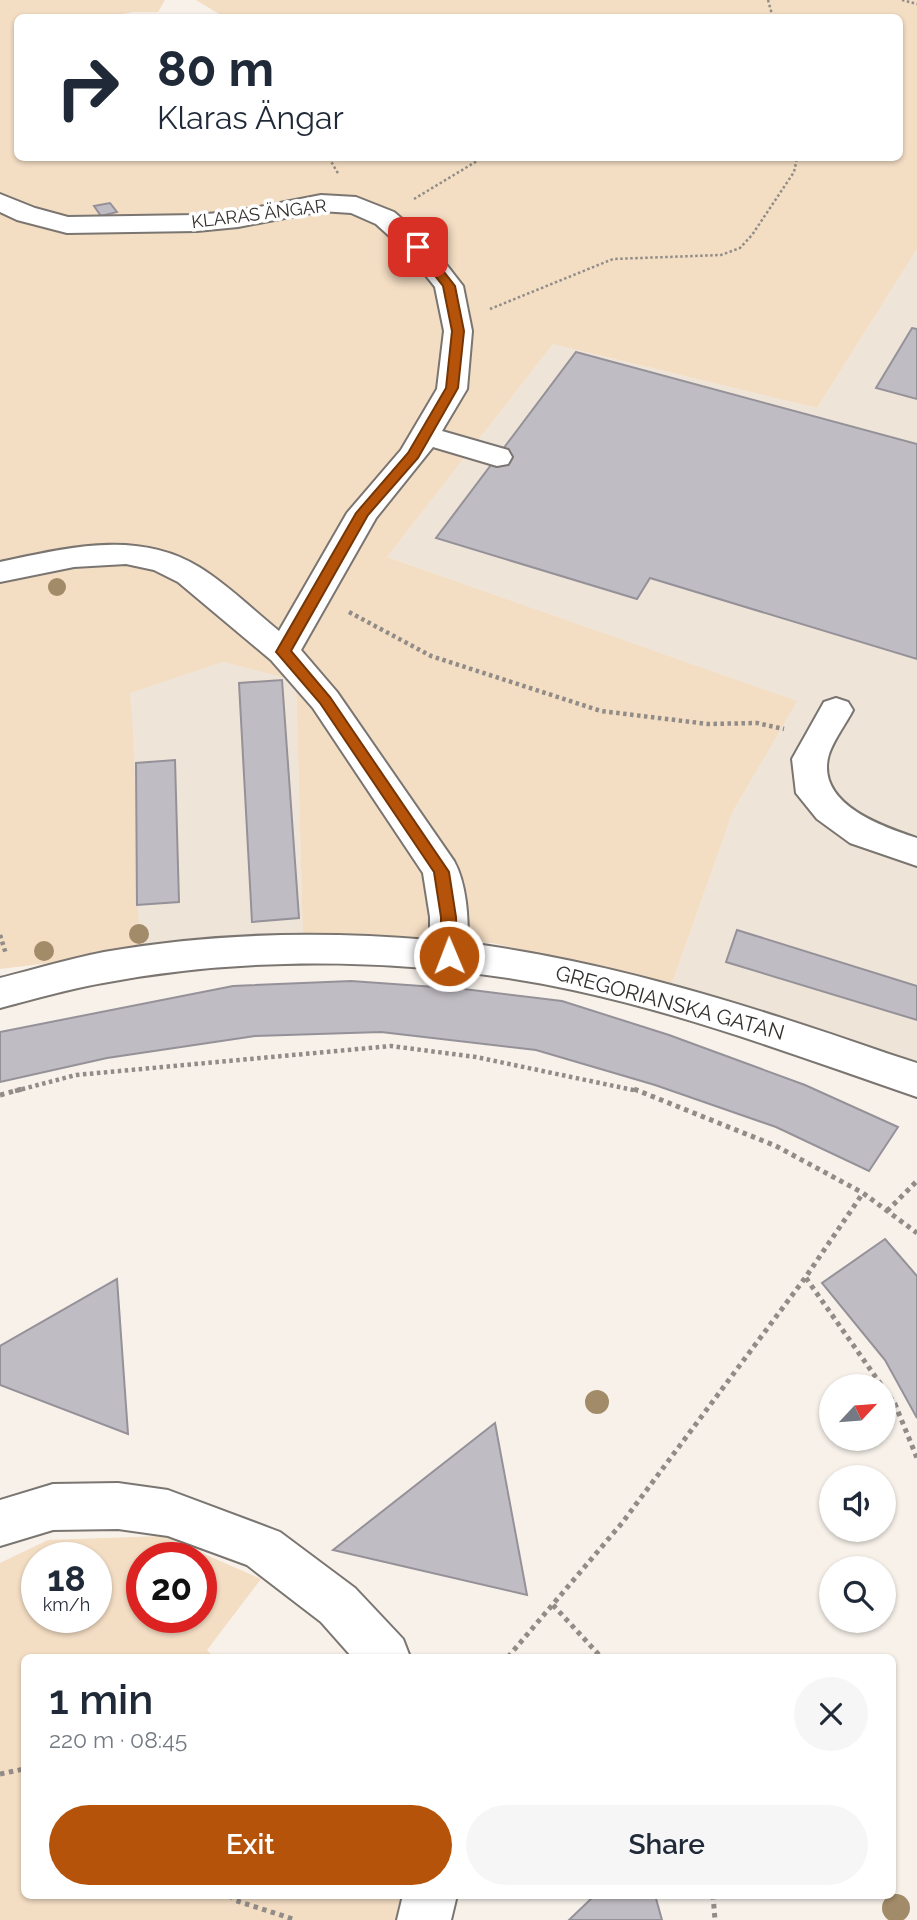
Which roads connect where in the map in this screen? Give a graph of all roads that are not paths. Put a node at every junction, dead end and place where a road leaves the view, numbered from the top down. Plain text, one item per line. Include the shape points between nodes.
1 (0, 202) edge
2 (425, 435) junction
3 (496, 457) dead end
4 (0, 572) edge
5 (283, 652) junction
6 (829, 724) road end
7 (917, 852) edge
8 (449, 956) junction
9 (0, 993) edge
10 (917, 1080) edge
11 (0, 1523) edge
12 (383, 1654) edge
13 (429, 1899) edge
14 (424, 1920) edge

1 - 2 street, KLARAS ÄNGAR via 66,225 197,223 321,203 356,205 384,218 418,247 449,286 458,331 452,388
2 - 3 street
2 - 5 street, KLARAS ÄNGAR via 363,513
4 - 5 street via 74,557 126,554 163,561 190,575
5 - 8 street via 325,700 441,872 449,917
6 - 7 street via 810,760 814,793 863,834
8 - 9 street, GREGORIANSKA GATAN via 318,951 217,955 117,965
8 - 10 street, GREGORIANSKA GATAN via 571,974 676,1001
11 - 12 street via 53,1507 118,1506 168,1513 263,1548 338,1605
13 - 14 street

